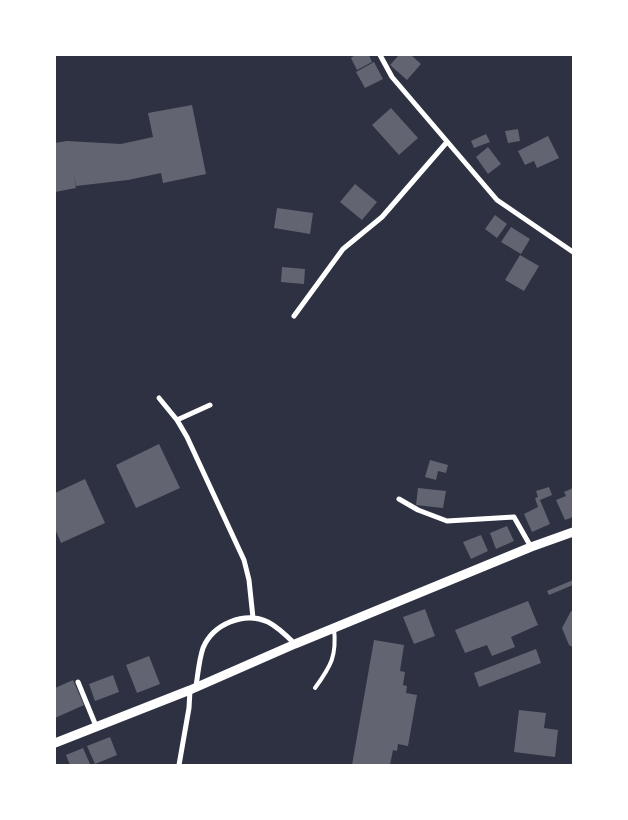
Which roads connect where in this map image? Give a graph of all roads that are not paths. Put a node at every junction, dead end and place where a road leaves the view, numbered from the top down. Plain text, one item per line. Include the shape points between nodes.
1 (380, 55) edge
2 (447, 142) junction
3 (573, 252) edge
4 (294, 316) dead end
5 (159, 398) dead end
6 (210, 405) dead end
7 (177, 420) junction
8 (399, 499) dead end
9 (573, 532) edge
10 (531, 547) junction
11 (253, 618) junction
12 (334, 628) junction
13 (295, 644) junction
14 (78, 682) dead end
15 (193, 688) junction
16 (315, 688) dead end
17 (96, 726) junction
18 (55, 743) edge
19 (179, 765) edge

1 - 2 street via 392,77
2 - 3 street via 497,200
2 - 4 street via 382,217 343,248
5 - 7 street
6 - 7 street
7 - 11 street via 244,560
8 - 10 street via 447,521 514,517
9 - 10 street
10 - 12 street
11 - 13 street via 277,627
11 - 15 street via 226,623 212,634 204,648
12 - 13 street
12 - 16 lane via 336,645 332,661
13 - 15 street
14 - 17 street
15 - 17 street
15 - 19 street
17 - 18 street

